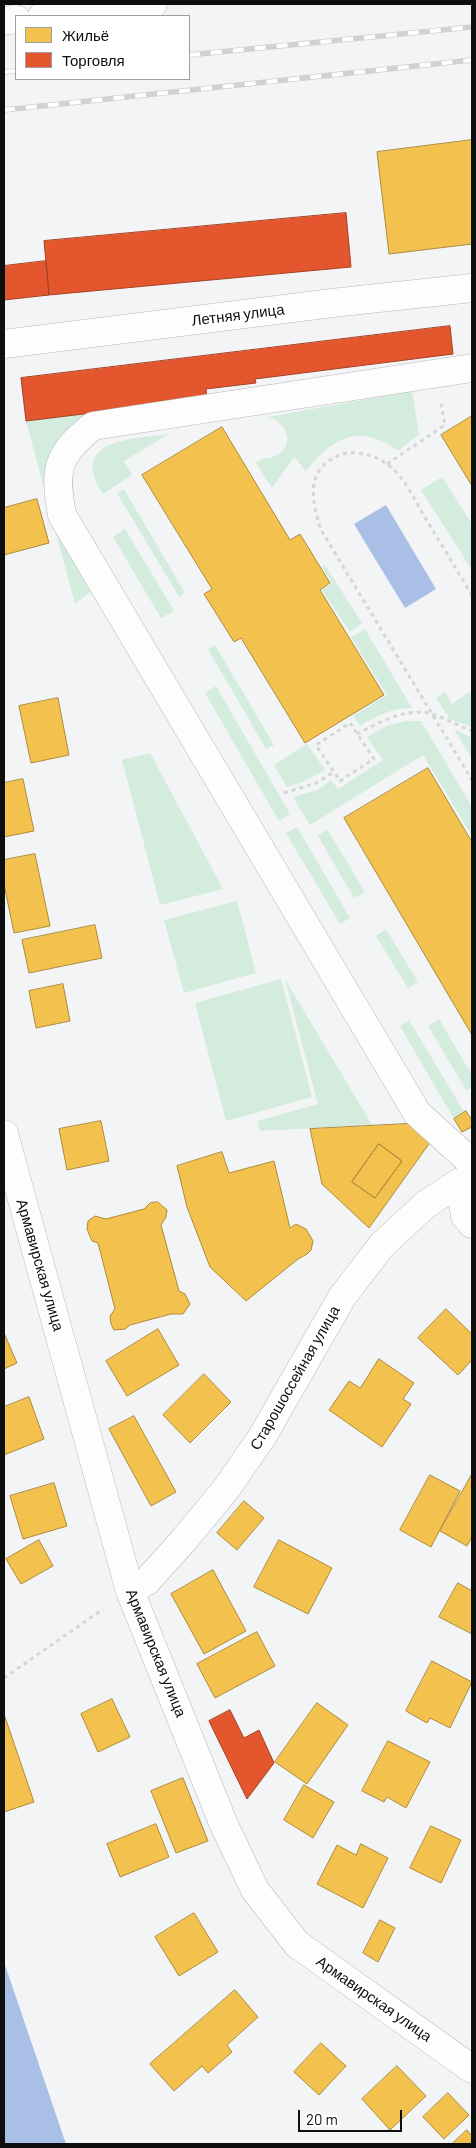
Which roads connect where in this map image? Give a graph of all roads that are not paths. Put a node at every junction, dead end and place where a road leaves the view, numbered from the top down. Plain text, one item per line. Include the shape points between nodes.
1 (153, 4) edge
2 (51, 15) edge
3 (472, 288) edge
4 (4, 344) edge
5 (472, 368) edge
6 (4, 1134) edge
7 (468, 1175) edge
8 (472, 1224) edge
9 (130, 1591) junction
10 (472, 2069) edge

1 - 2 street
3 - 4 street, Летняя улица
5 - 7 street via 93,426 73,442 62,458 57,485 62,515 417,1113
6 - 9 street, Армавирская улица
7 - 8 street via 465,1216
7 - 9 street, Старошоссейная улица via 425,1205 382,1245 342,1296 262,1437 226,1489 147,1581
9 - 10 street, Армавирская улица via 254,1890 297,1944

